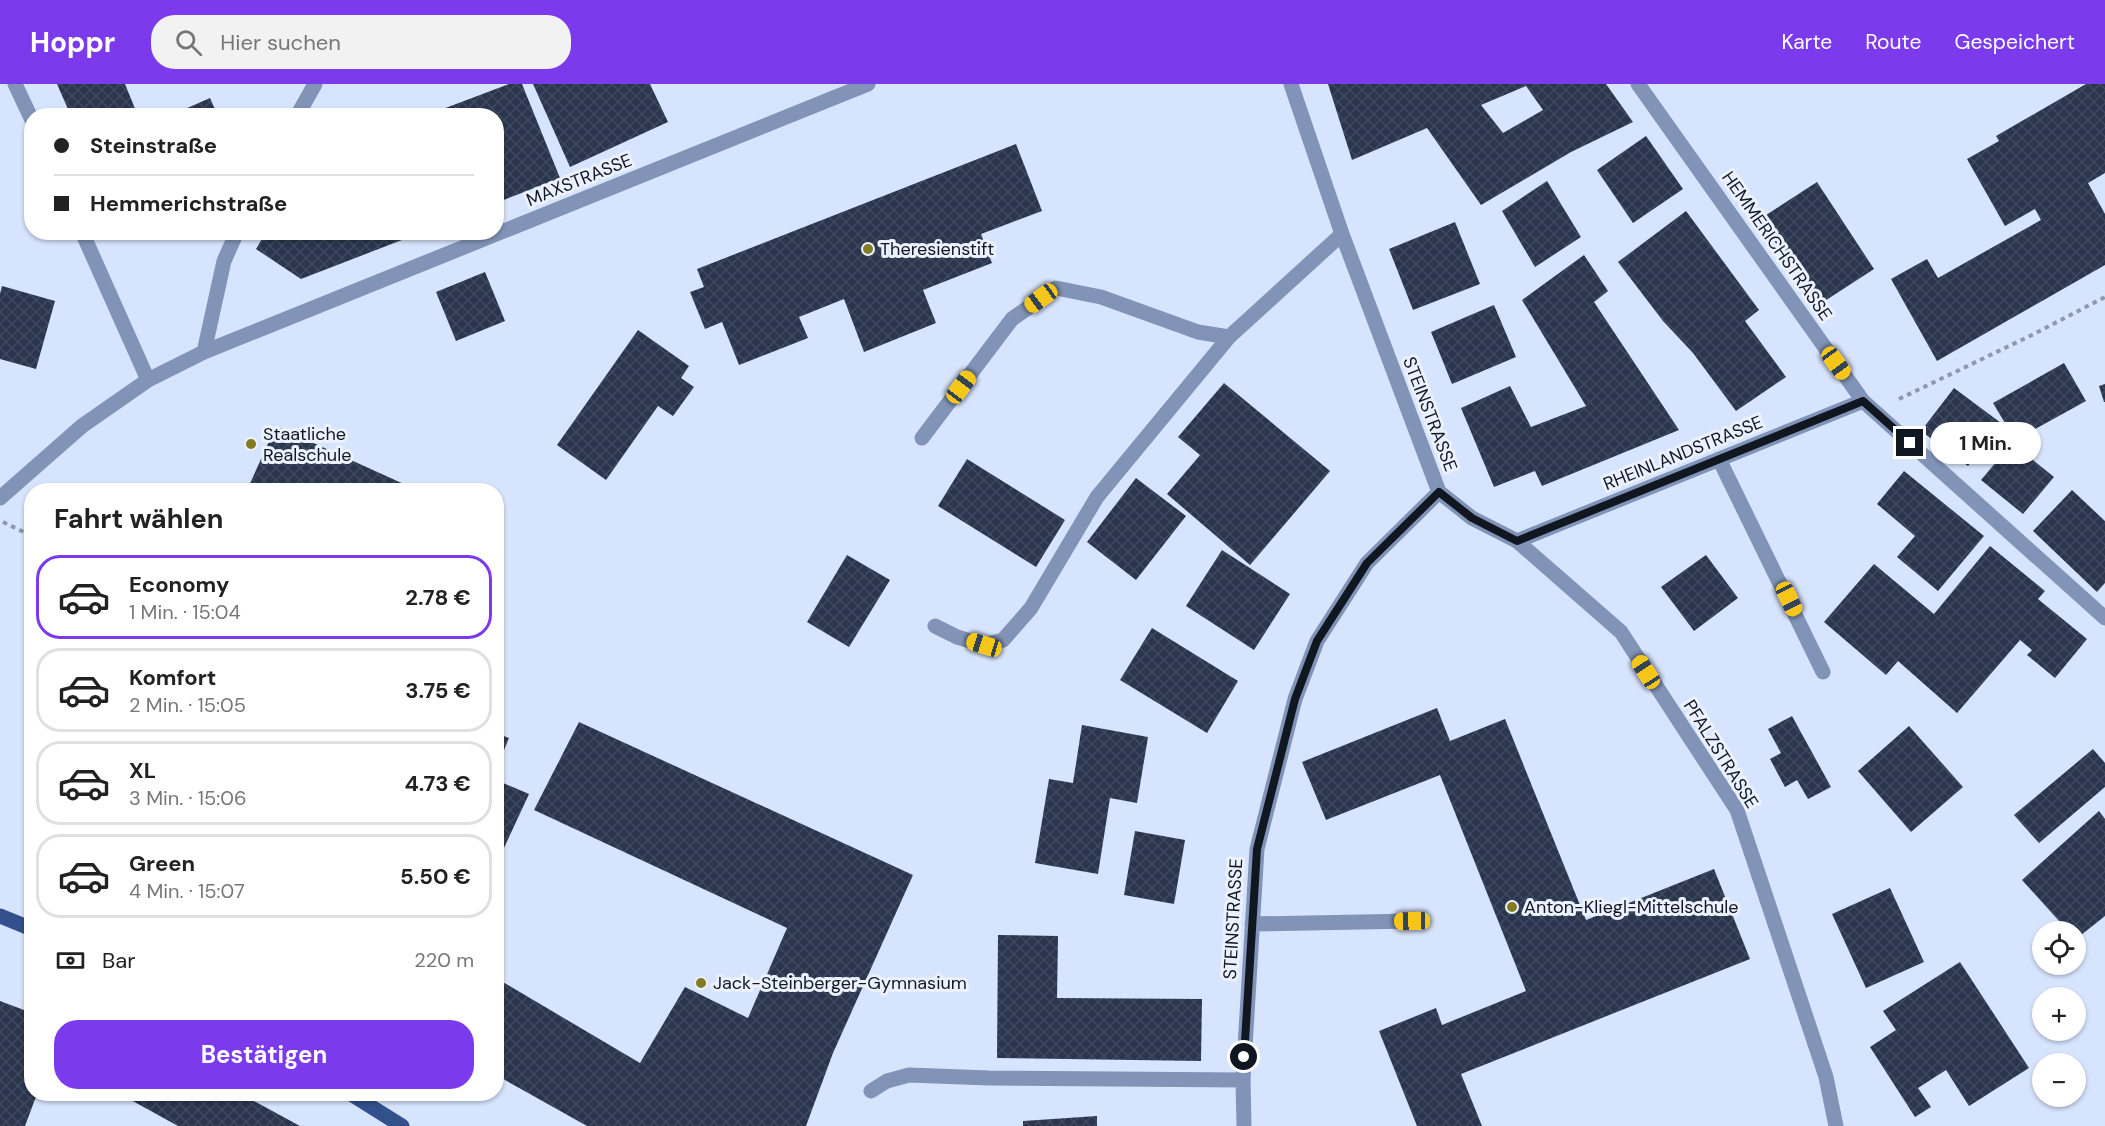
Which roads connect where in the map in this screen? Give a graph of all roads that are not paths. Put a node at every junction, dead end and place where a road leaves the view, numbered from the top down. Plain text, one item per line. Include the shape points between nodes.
1 (15, 84) edge
2 (315, 84) edge
3 (868, 84) edge
4 (1291, 84) edge
5 (1638, 84) edge
6 (26, 108) edge
7 (302, 108) edge
8 (504, 231) edge
9 (1342, 234) junction
10 (86, 240) edge
11 (233, 240) edge
12 (481, 240) edge
13 (1229, 337) junction
14 (204, 352) junction
15 (148, 380) junction
16 (1868, 406) junction
17 (922, 438) dead end
18 (1719, 459) junction
19 (1439, 492) junction
20 (0, 498) edge
21 (1517, 541) junction
22 (2105, 618) edge
23 (935, 626) dead end
24 (1823, 672) dead end
25 (0, 916) edge
26 (1412, 921) dead end
27 (1252, 924) junction
28 (24, 926) edge
29 (1243, 1080) junction
30 (871, 1091) dead end
31 (362, 1101) edge
32 (402, 1126) edge
33 (1244, 1126) edge
34 (1836, 1126) edge

1 - 6 street
2 - 7 street
3 - 8 street, MAXSTRASSE
4 - 9 street, STEINSTRASSE
5 - 16 street, HEMMERICHSTRASSE
9 - 13 street
9 - 19 street, STEINSTRASSE
10 - 15 street
11 - 14 street via 224,261
12 - 14 street, MAXSTRASSE
13 - 17 street via 1198,332 1101,297 1056,288 1012,319
13 - 23 street via 1097,497 1031,608 1004,640 984,645
14 - 15 street, MAXSTRASSE
15 - 20 street, MAXSTRASSE via 82,426
16 - 18 street, RHEINLANDSTRASSE
16 - 22 street, HEMMERICHSTRASSE
18 - 21 street, RHEINLANDSTRASSE
18 - 24 street
19 - 21 street, PFALZSTRASSE via 1472,518
19 - 27 street, STEINSTRASSE via 1367,563 1317,641 1295,699 1257,849
21 - 34 street, PFALZSTRASSE via 1620,632 1737,810 1826,1077
25 - 28 main road
26 - 27 street
27 - 29 street, STEINSTRASSE
29 - 30 street via 909,1075 887,1081
29 - 33 street, STEINSTRASSE
31 - 32 main road

